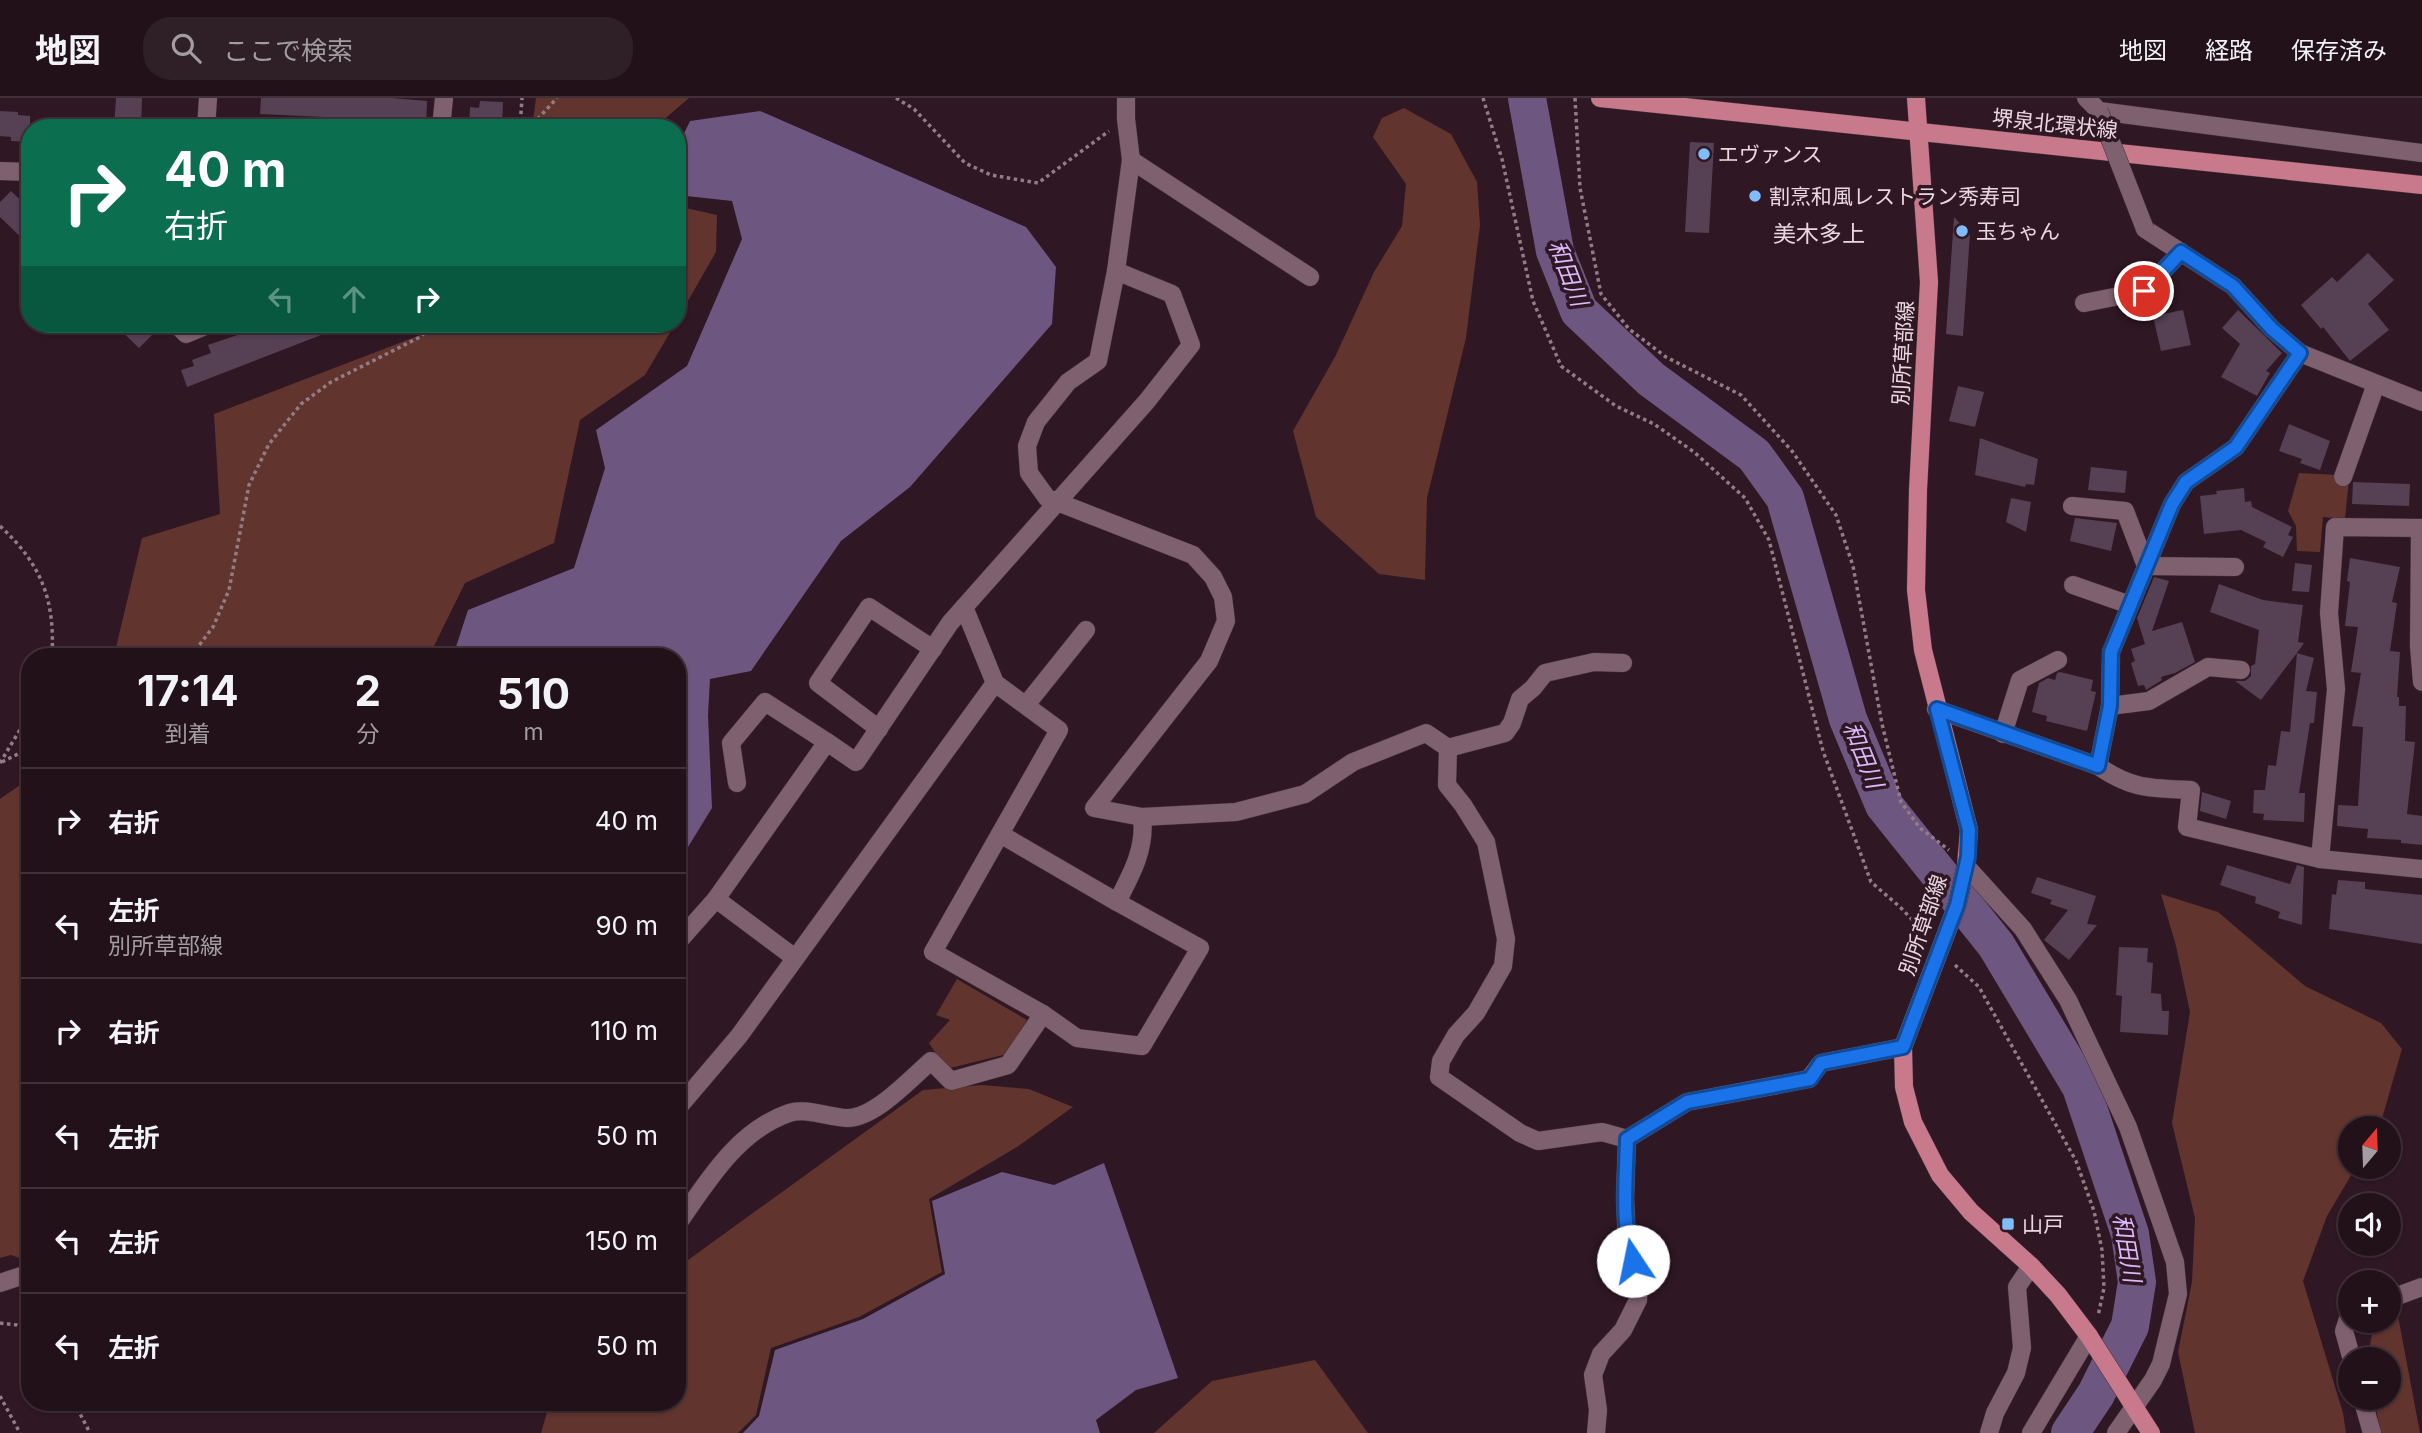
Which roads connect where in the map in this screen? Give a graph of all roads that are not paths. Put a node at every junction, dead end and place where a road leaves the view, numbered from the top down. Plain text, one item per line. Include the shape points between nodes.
1 (208, 98) edge
2 (444, 98) edge
3 (1126, 98) edge
4 (1600, 98) edge
5 (1916, 98) edge
6 (2092, 105) edge
7 (207, 119) edge
8 (442, 119) edge
9 (1917, 132) junction
10 (2422, 153) edge
11 (1131, 160) junction
12 (0, 171) edge
13 (21, 172) edge
14 (2422, 185) edge
15 (2181, 252) junction
16 (1116, 271) junction
17 (1310, 277) dead end
18 (2084, 303) dead end
19 (2300, 353) junction
20 (2376, 384) junction
21 (2422, 402) edge
22 (2343, 477) dead end
23 (1057, 502) junction
24 (2072, 506) dead end
25 (2421, 528) edge
26 (2146, 566) junction
27 (2235, 568) dead end
28 (2073, 585) dead end
29 (2130, 605) junction
30 (964, 607) junction
31 (1086, 631) dead end
32 (933, 649) junction
33 (2057, 660) dead end
34 (1623, 663) dead end
35 (2241, 670) dead end
36 (2422, 682) edge
37 (995, 683) junction
38 (1026, 705) junction
39 (2110, 706) junction
40 (1937, 709) junction
41 (879, 729) junction
42 (2003, 734) junction
43 (827, 742) junction
44 (1448, 748) junction
45 (2098, 766) junction
46 (737, 783) dead end
47 (1142, 817) junction
48 (1000, 834) junction
49 (2320, 859) junction
50 (1966, 867) junction
51 (2422, 869) edge
52 (716, 899) junction
53 (1117, 902) junction
54 (686, 933) edge
55 (796, 958) junction
56 (1043, 1014) junction
57 (1903, 1047) junction
58 (686, 1098) edge
59 (1627, 1139) junction
60 (686, 1213) edge
61 (2031, 1266) junction
62 (21, 1276) edge
63 (0, 1283) edge
64 (2422, 1288) edge
65 (2401, 1294) edge
66 (2092, 1340) junction
67 (2132, 1404) junction
68 (2365, 1410) edge
69 (1596, 1433) edge
70 (1989, 1433) edge
71 (2031, 1433) edge
72 (2116, 1433) edge
73 (2151, 1433) edge
74 (2371, 1433) edge

1 - 7 street
2 - 8 street
3 - 11 street
4 - 9 main road, 堺泉北環状線
5 - 9 main road, 別所草部線
6 - 10 street
6 - 15 street, bridge via 2145,229
9 - 14 main road, 堺泉北環状線
9 - 40 main road, 別所草部線 via 1929,282 1916,590 1923,650
11 - 16 street
11 - 17 street
12 - 13 street
15 - 18 street via 2144,291
15 - 19 street via 2233,286
16 - 23 street via 1098,361 1068,382 1035,422 1027,446 1029,473 1047,498
16 - 23 street via 1172,294 1191,345
19 - 20 street
19 - 26 street via 2236,447 2186,482
20 - 21 street
20 - 22 street
23 - 30 street
23 - 47 street via 1193,555 1223,597 1226,621 1209,661 1094,808
24 - 26 street via 2124,511
25 - 36 street
25 - 49 street via 2335,527 2329,612 2336,689
26 - 27 street
26 - 29 street
28 - 29 street
29 - 39 street via 2111,652
30 - 32 street
30 - 37 street
31 - 38 street
32 - 41 street
32 - 41 street via 869,607 818,683
33 - 42 street via 2020,680
34 - 44 street via 1594,662 1545,673 1520,699 1505,733
35 - 39 street via 2208,667 2149,701
37 - 38 street
37 - 55 street
38 - 48 street via 1059,730
39 - 45 street
40 - 42 street
40 - 50 main road, 別所草部線 via 1969,830
41 - 43 street via 856,762
42 - 45 street
43 - 46 street via 765,702 731,743
43 - 52 street
44 - 47 street via 1426,733 1353,762 1305,794 1236,812
44 - 59 street via 1447,785 1486,842 1506,939 1503,966 1441,1061 1439,1077 1538,1141 1602,1132
45 - 49 street via 2141,788 2191,790 2187,827
47 - 53 street via 1138,862
48 - 53 street
48 - 56 street via 933,952
49 - 51 street
50 - 57 main road, 別所草部線 via 1957,905
50 - 67 street via 2023,929 2068,1000 2128,1127 2175,1262 2178,1294 2161,1364
52 - 54 street
52 - 55 street
53 - 56 street via 1200,948 1142,1046 1077,1038
55 - 58 street
56 - 60 street via 1008,1065 951,1081 931,1061 872,1112 850,1118 793,1111 774,1119 724,1159
57 - 59 street via 1821,1063 1810,1079 1687,1102
57 - 61 main road, 別所草部線 via 1913,1122 1940,1175 1971,1212
59 - 69 street via 1627,1243 1639,1280 1638,1300 1623,1331 1601,1354 1593,1375
61 - 66 main road, 別所草部線
61 - 70 street via 2017,1287 2022,1348 2016,1373
62 - 63 street
64 - 65 street
66 - 67 main road, 別所草部線
66 - 71 street
67 - 72 street
67 - 73 main road, 別所草部線
68 - 74 street

